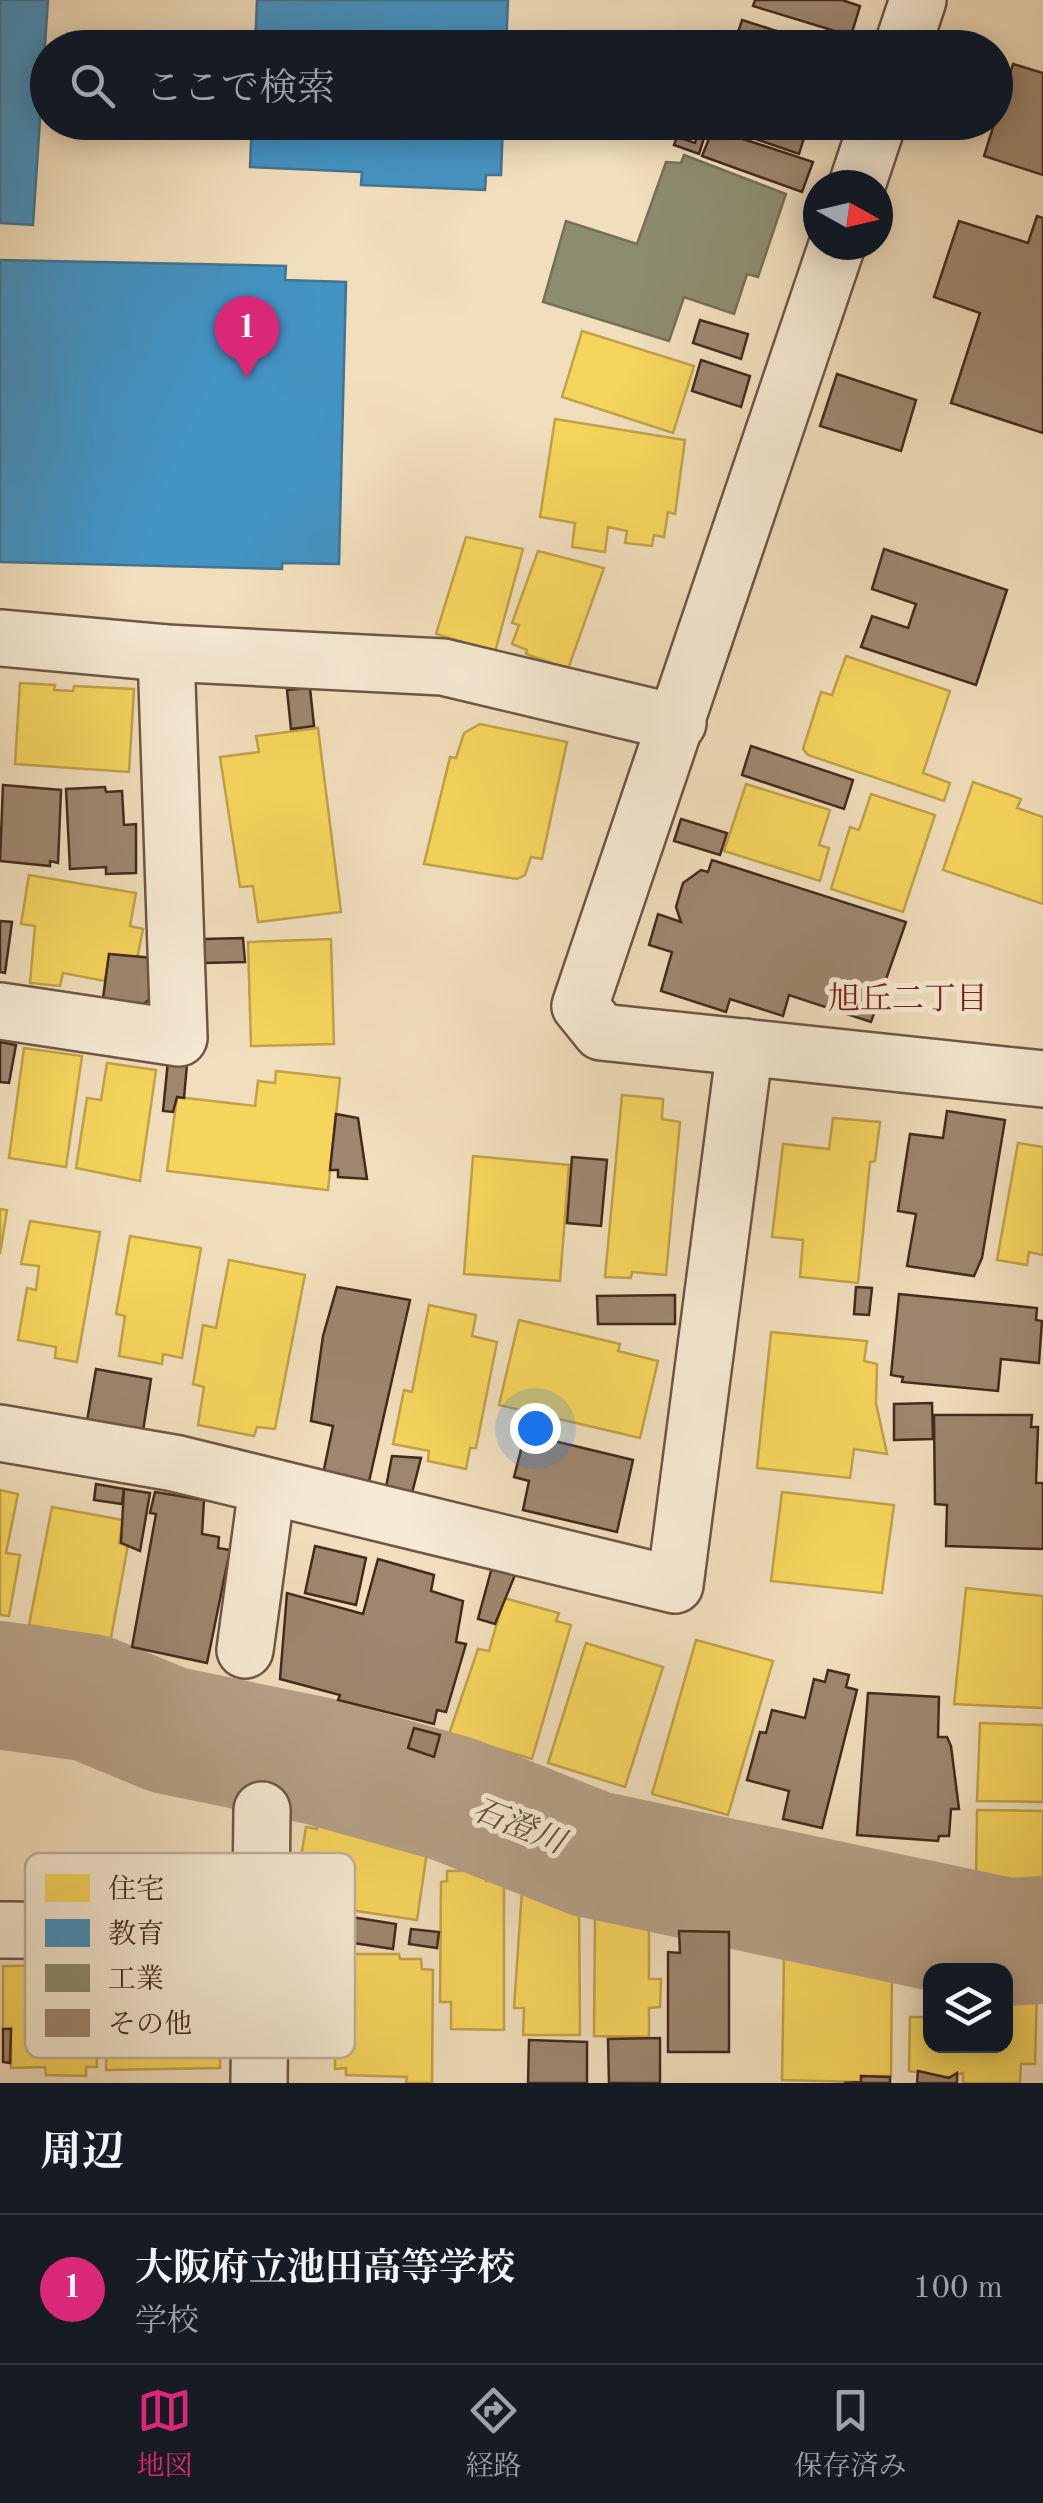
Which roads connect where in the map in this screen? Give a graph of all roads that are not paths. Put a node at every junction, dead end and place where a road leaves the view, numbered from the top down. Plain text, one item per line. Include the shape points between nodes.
1 (918, 0) edge
2 (908, 30) edge
3 (872, 140) edge
4 (862, 170) edge
5 (832, 260) edge
6 (0, 638) edge
7 (166, 653) junction
8 (678, 723) junction
9 (0, 1010) edge
10 (745, 1047) junction
11 (1043, 1079) edge
12 (0, 1433) edge
13 (267, 1488) junction
14 (245, 1650) dead end
15 (262, 1810) dead end
16 (262, 1853) edge
17 (0, 1930) edge
18 (25, 1930) edge
19 (259, 2058) edge
20 (259, 2083) edge

1 - 2 street
3 - 4 street
5 - 8 street
6 - 7 street
7 - 8 street via 443,668
7 - 9 street via 179,1038
8 - 10 street via 580,1006 601,1032
10 - 11 street
10 - 13 street via 675,1585
12 - 13 street
13 - 14 street
15 - 16 street
17 - 18 street
19 - 20 street

